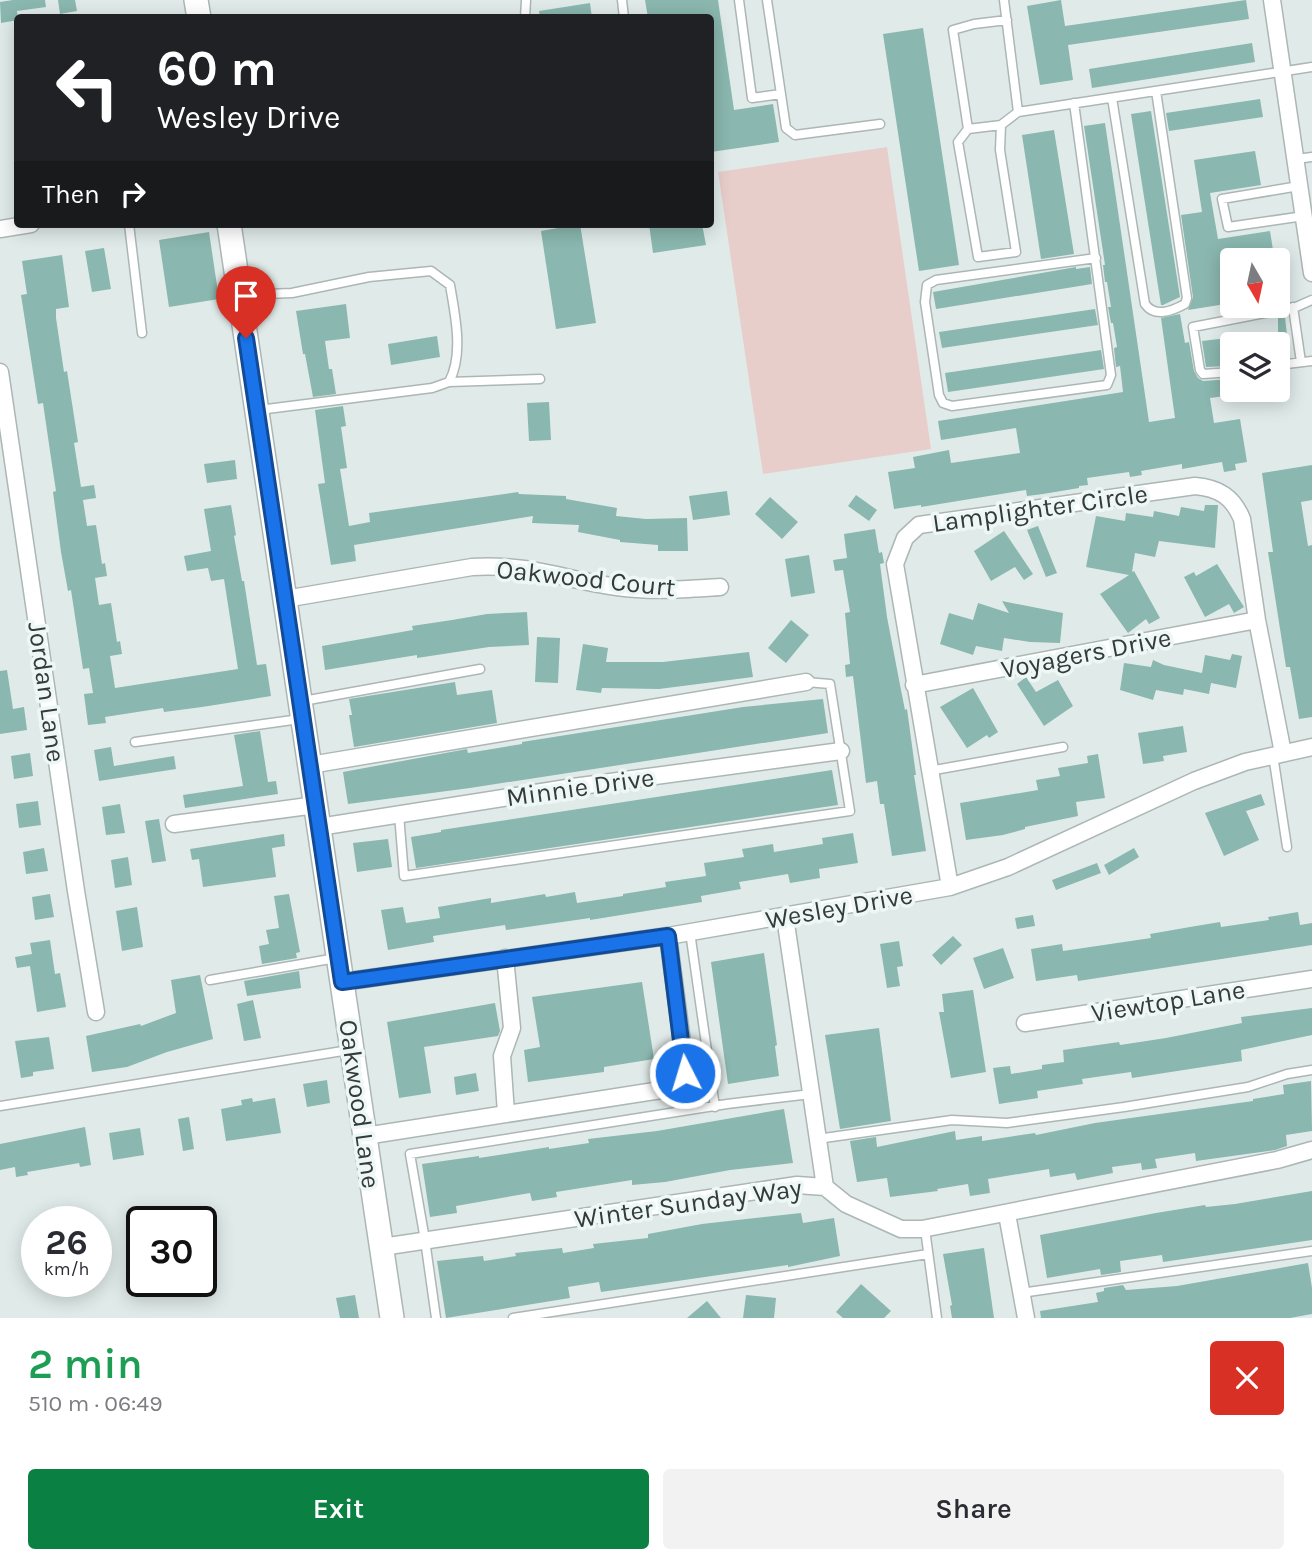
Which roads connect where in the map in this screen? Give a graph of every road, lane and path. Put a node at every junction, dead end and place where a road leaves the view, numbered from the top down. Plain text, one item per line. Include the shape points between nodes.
1 (739, 0) edge
2 (767, 0) edge
3 (1004, 0) edge
4 (1272, 0) edge
5 (1007, 20) junction
6 (1312, 67) edge
7 (1283, 72) junction
8 (1156, 91) junction
9 (781, 94) junction
10 (1112, 97) junction
11 (1074, 103) junction
12 (1018, 112) junction
13 (880, 124) dead end
14 (1001, 125) junction
15 (968, 129) junction
16 (1304, 158) edge
17 (1299, 186) junction
18 (1304, 216) junction
19 (129, 228) edge
20 (230, 228) edge
21 (1309, 238) edge
22 (1096, 258) junction
23 (1312, 273) edge
24 (240, 295) junction
25 (1312, 300) edge
26 (1293, 307) junction
27 (142, 334) dead end
28 (1312, 361) edge
29 (1301, 362) junction
30 (1290, 364) edge
31 (0, 372) edge
32 (1220, 373) edge
33 (540, 379) dead end
34 (449, 382) junction
35 (257, 411) junction
36 (720, 587) dead end
37 (285, 599) junction
38 (1257, 620) junction
39 (480, 669) dead end
40 (806, 682) joint
41 (914, 685) junction
42 (302, 710) junction
43 (135, 742) dead end
44 (1063, 747) dead end
45 (1312, 747) edge
46 (841, 751) junction
47 (1278, 754) junction
48 (310, 765) junction
49 (929, 771) junction
50 (399, 814) junction
51 (318, 816) junction
52 (174, 824) dead end
53 (1287, 847) dead end
54 (950, 887) junction
55 (785, 917) junction
56 (690, 932) junction
57 (668, 936) junction
58 (339, 958) junction
59 (505, 958) junction
60 (1312, 979) edge
61 (210, 980) dead end
62 (342, 982) junction
63 (96, 1012) dead end
64 (1024, 1023) dead end
65 (352, 1050) junction
66 (1312, 1070) edge
67 (811, 1094) junction
68 (0, 1105) edge
69 (715, 1107) junction
70 (506, 1113) junction
71 (365, 1136) junction
72 (817, 1139) junction
73 (1312, 1150) edge
74 (825, 1187) junction
75 (1007, 1214) junction
76 (925, 1229) junction
77 (425, 1241) junction
78 (382, 1247) junction
79 (1312, 1251) edge
80 (928, 1254) junction
81 (1021, 1293) junction
82 (392, 1318) edge
83 (436, 1318) edge
84 (513, 1318) edge
85 (937, 1318) edge
86 (1026, 1318) edge

1 - 9 lane via 752,98
2 - 9 lane
3 - 5 lane
4 - 7 street
5 - 12 lane
5 - 15 lane via 953,30
6 - 7 lane
7 - 8 lane
7 - 16 street
8 - 10 lane
8 - 10 lane via 1187,298 1176,309 1158,313 1145,304
9 - 13 lane via 786,128 795,135
10 - 11 lane
11 - 12 lane
11 - 22 lane
12 - 14 lane
14 - 15 lane
14 - 15 lane via 1000,150 1016,252 978,257 958,142
16 - 17 street
17 - 18 street
17 - 18 lane via 1222,198 1228,227
18 - 21 street
19 - 27 lane
20 - 24 street, Oakwood Lane
21 - 23 street
22 - 22 lane via 1111,374 1107,385 952,406 943,403 925,302 927,285 936,280
24 - 34 lane via 292,293 369,277 431,271 450,285 456,368
24 - 35 street, Oakwood Lane
25 - 26 lane
26 - 29 lane
26 - 32 lane via 1193,327 1200,370 1203,374
28 - 29 lane
29 - 30 lane
31 - 63 street, Jordan Lane
33 - 34 lane
34 - 35 lane
35 - 37 street, Oakwood Lane
36 - 37 street, Oakwood Court via 664,591 617,587 500,565
37 - 42 street, Oakwood Lane
38 - 41 street, Voyagers Drive
38 - 41 street, Lamplighter Circle via 1242,519 1223,493 1209,488 1195,486 919,525 905,537 895,564
38 - 47 street, Lamplighter Circle
39 - 42 lane
40 - 46 lane via 830,684
40 - 48 street
41 - 49 street, Lamplighter Circle
42 - 43 lane
42 - 48 street, Oakwood Lane
44 - 49 lane
45 - 47 street, Wesley Drive
46 - 50 street, Minnie Drive
46 - 50 lane via 850,811 404,876
47 - 53 lane
47 - 54 street, Wesley Drive via 1194,780 1007,867
48 - 51 street, Oakwood Lane
49 - 54 street, Lamplighter Circle
50 - 51 street, Minnie Drive
51 - 52 street, Minnie Drive
51 - 58 street, Oakwood Lane
54 - 55 street, Wesley Drive
55 - 56 street, Wesley Drive
55 - 67 street
56 - 57 street, Wesley Drive
56 - 69 lane
57 - 59 street, Wesley Drive
57 - 70 street via 685,1073 677,1083 661,1090
58 - 61 lane
58 - 62 street, Oakwood Lane
59 - 62 street, Wesley Drive
59 - 70 street via 512,1028 502,1056
60 - 64 street, Viewtop Lane
62 - 65 street, Oakwood Lane
65 - 68 lane
65 - 71 street, Oakwood Lane
66 - 72 lane via 1248,1087 1124,1107 1007,1123 952,1120
67 - 69 lane
67 - 72 street
69 - 77 lane via 410,1154
70 - 71 street
71 - 78 street, Oakwood Lane
72 - 74 street
73 - 75 street, Winter Sunday Way
74 - 76 street, Winter Sunday Way via 846,1204 901,1229
74 - 77 street, Winter Sunday Way via 797,1185
75 - 76 street, Winter Sunday Way
75 - 81 street
76 - 80 lane
77 - 78 street, Winter Sunday Way
77 - 83 lane
78 - 82 street, Oakwood Lane
79 - 81 lane
80 - 84 lane
80 - 85 lane
81 - 86 street

